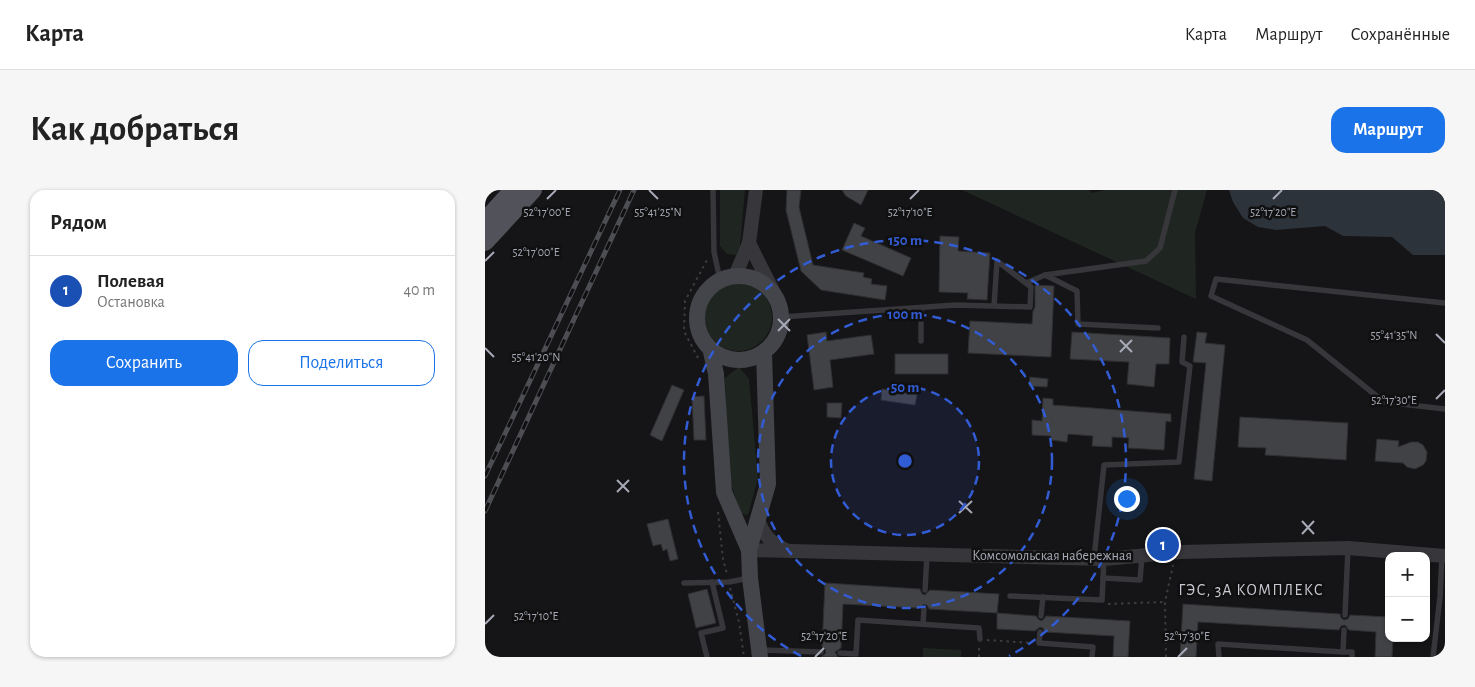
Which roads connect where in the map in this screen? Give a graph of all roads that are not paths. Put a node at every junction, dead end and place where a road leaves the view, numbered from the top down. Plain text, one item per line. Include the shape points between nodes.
1 (513, 190) edge
2 (533, 190) edge
3 (713, 190) edge
4 (756, 190) edge
5 (1175, 190) edge
6 (485, 220) edge
7 (485, 242) edge
8 (749, 243) junction
9 (1045, 275) junction
10 (728, 278) junction
11 (1025, 283) junction
12 (777, 300) junction
13 (1445, 303) edge
14 (994, 306) junction
15 (921, 308) junction
16 (781, 316) junction
17 (1158, 328) dead end
18 (1184, 336) dead end
19 (921, 341) dead end
20 (711, 352) junction
21 (765, 352) junction
22 (1445, 409) edge
23 (758, 519) junction
24 (1348, 548) junction
25 (749, 550) junction
26 (786, 551) junction
27 (927, 555) junction
28 (1142, 556) junction
29 (1443, 556) edge
30 (1099, 559) junction
31 (750, 578) junction
32 (1103, 578) junction
33 (712, 582) junction
34 (684, 583) dead end
35 (925, 590) dead end
36 (1010, 596) dead end
37 (1043, 597) junction
38 (924, 609) dead end
39 (1345, 615) dead end
40 (1041, 616) dead end
41 (923, 624) junction
42 (1344, 630) dead end
43 (1040, 632) dead end
44 (980, 640) road end
45 (821, 652) dead end
46 (1343, 652) junction
47 (840, 653) dead end
48 (760, 654) edge
49 (855, 655) edge
50 (707, 657) edge
51 (1092, 657) edge
52 (1219, 657) edge
53 (1352, 657) edge
54 (1433, 657) edge

1 - 6 main road
2 - 7 main road
3 - 10 lane via 714,252
4 - 8 street
5 - 9 lane via 1160,248 1146,261
8 - 10 street
8 - 12 street
9 - 11 lane
9 - 17 lane via 1077,291 1078,324
10 - 12 main road via 747,276 758,280
10 - 20 main road via 712,285 698,307 698,330
11 - 14 lane via 1031,287 1030,307
11 - 14 lane via 997,261
12 - 16 main road
13 - 22 lane via 1216,279 1211,296 1307,340 1384,402
14 - 15 lane
15 - 16 lane
15 - 19 lane
16 - 21 main road via 777,337
18 - 30 lane via 1182,362 1190,366 1179,462 1103,465
20 - 21 main road via 741,361
20 - 25 main road via 716,374 724,492
21 - 23 main road via 768,484
23 - 25 main road
23 - 26 street via 767,538
24 - 28 street, Комсомольская набережная
24 - 29 street, Комсомольская набережная
24 - 39 lane
25 - 26 street, Комсомольская набережная
25 - 31 main road
26 - 27 street, Комсомольская набережная
27 - 30 street, Комсомольская набережная
27 - 35 lane
28 - 30 street, Комсомольская набережная
28 - 32 lane via 1140,580
29 - 54 lane
30 - 32 lane
31 - 33 lane
31 - 48 main road
32 - 37 lane via 1102,600
33 - 34 lane
33 - 50 lane via 723,628 701,633
36 - 37 lane
37 - 40 lane
38 - 41 lane
41 - 44 lane via 979,628
41 - 49 lane via 858,620
42 - 46 lane
43 - 51 lane via 1039,643 1093,647
45 - 48 lane
46 - 52 lane via 1218,644
46 - 53 lane via 1352,652
47 - 49 lane

